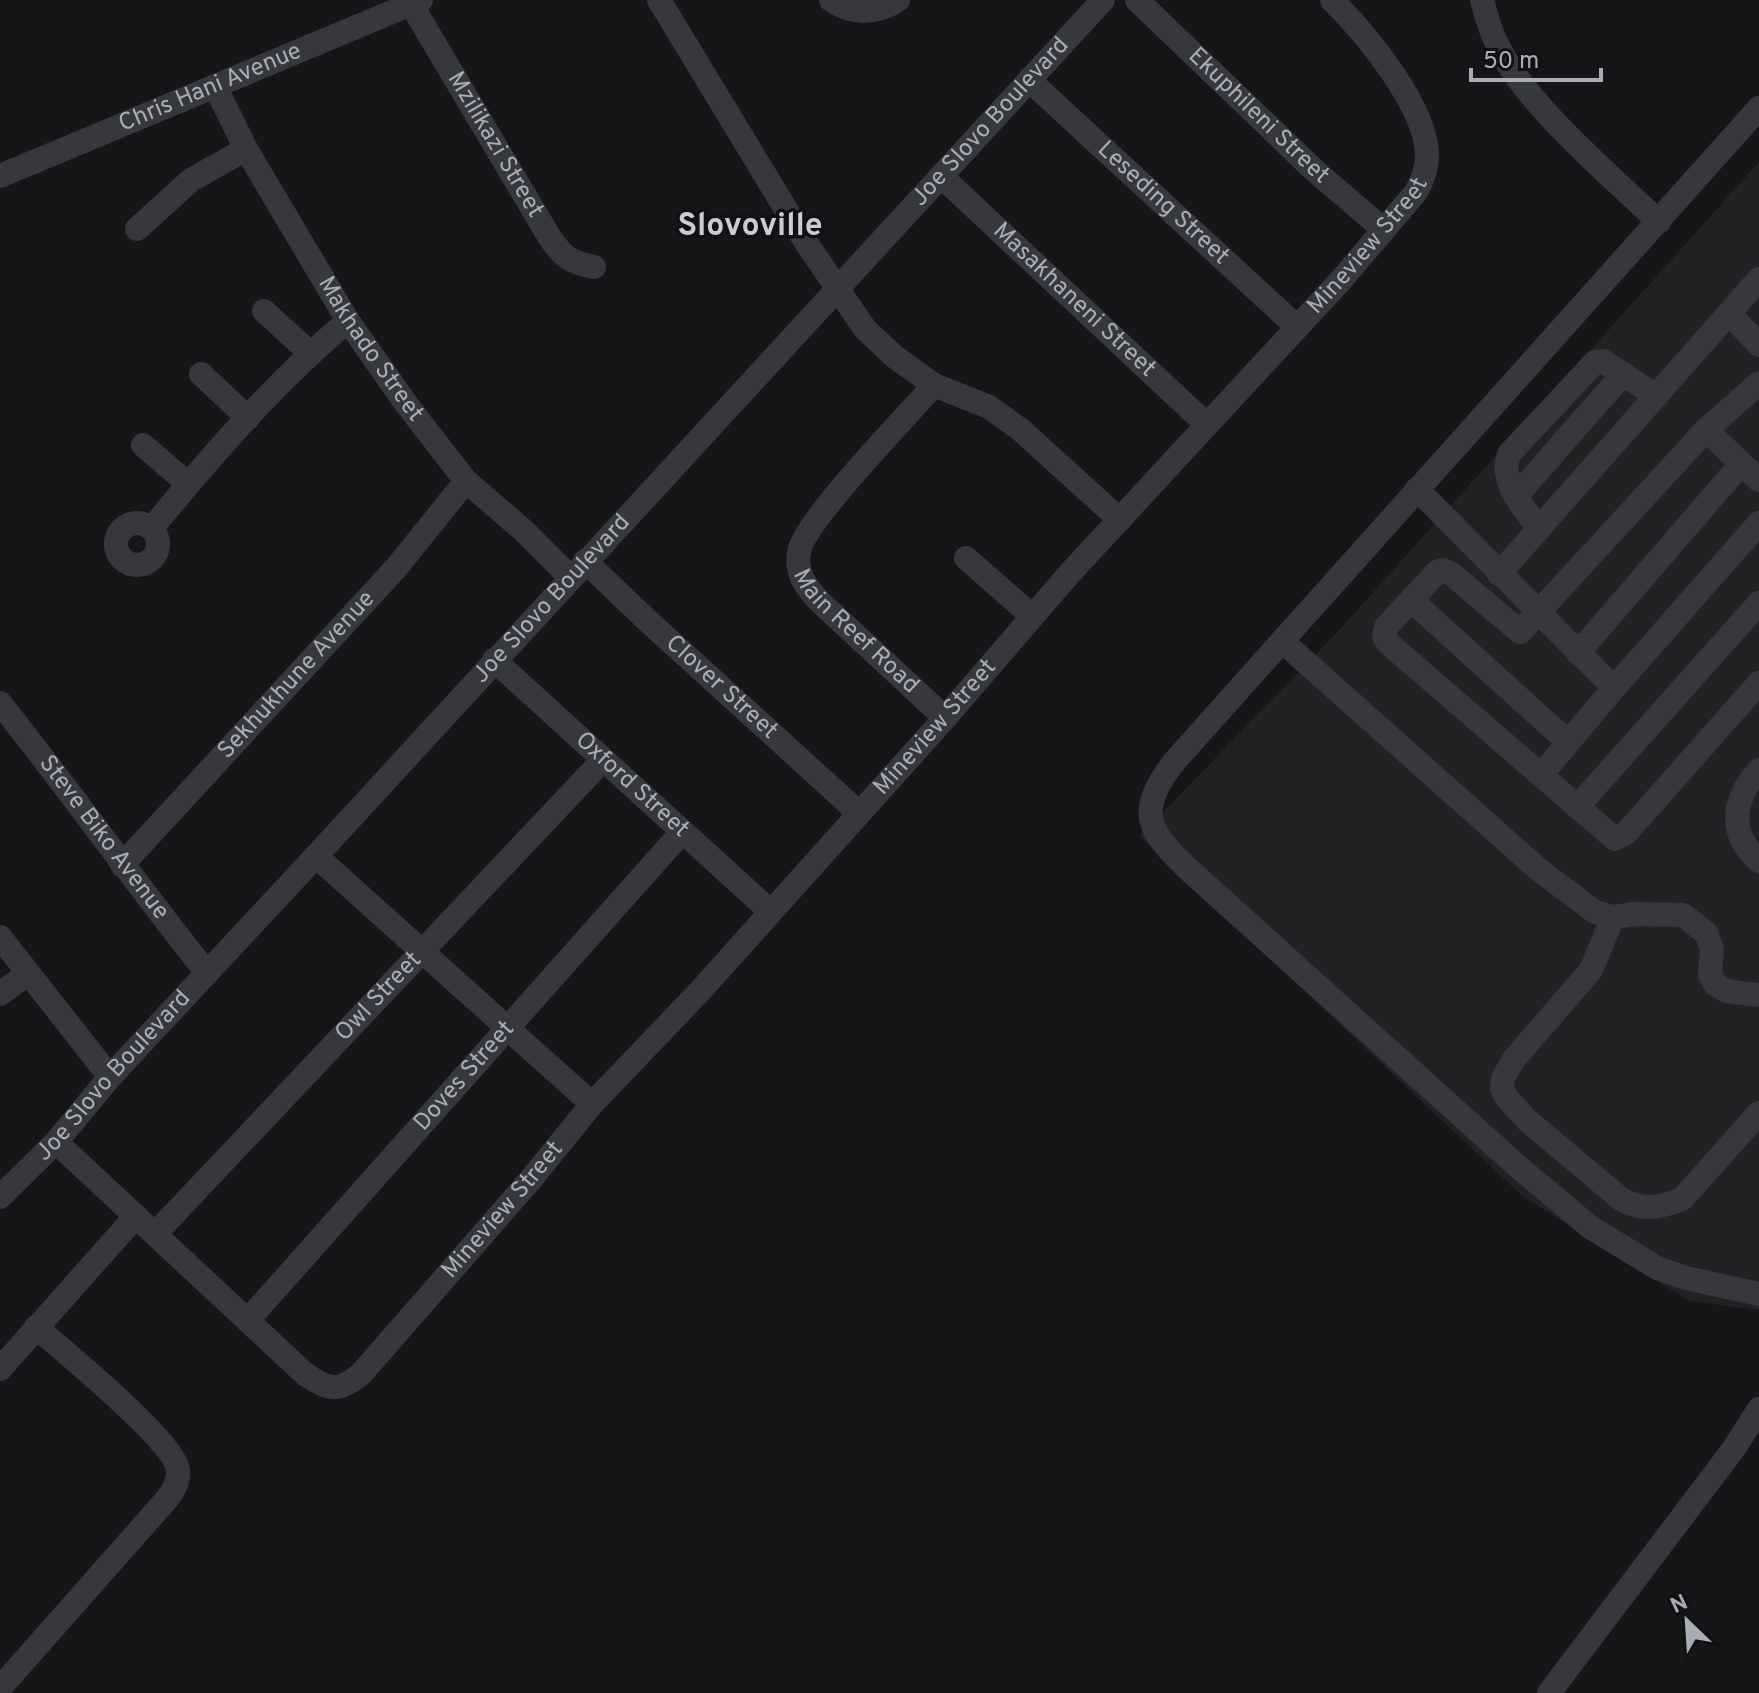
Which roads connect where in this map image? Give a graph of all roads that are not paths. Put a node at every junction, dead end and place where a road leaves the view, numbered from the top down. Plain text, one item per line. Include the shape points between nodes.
1 (659, 0) edge
2 (898, 0) edge
3 (1103, 0) edge
4 (1137, 0) edge
5 (1332, 0) edge
6 (1482, 0) edge
7 (416, 2) edge
8 (836, 3) edge
9 (1029, 80) junction
10 (215, 86) junction
11 (1759, 108) edge
12 (246, 149) junction
13 (0, 176) edge
14 (941, 176) junction
15 (1659, 222) junction
16 (137, 229) dead end
17 (1384, 230) junction
18 (594, 267) dead end
19 (1759, 279) edge
20 (837, 289) junction
21 (264, 311) dead end
22 (1729, 313) junction
23 (348, 321) junction
24 (1297, 327) junction
25 (1759, 345) edge
26 (310, 353) junction
27 (201, 374) dead end
28 (1623, 374) junction
29 (1759, 383) edge
30 (934, 385) junction
31 (1656, 396) junction
32 (248, 418) junction
33 (1206, 424) junction
34 (1706, 430) junction
35 (143, 445) dead end
36 (1750, 472) edge
37 (466, 481) junction
38 (188, 484) junction
39 (1417, 489) junction
40 (1516, 496) junction
41 (1120, 520) junction
42 (1759, 523) edge
43 (152, 528) dead end
44 (1539, 529) junction
45 (966, 558) dead end
46 (578, 569) junction
47 (1499, 574) junction
48 (1411, 600) junction
49 (1759, 603) edge
50 (1538, 613) junction
51 (1032, 616) junction
52 (1282, 641) junction
53 (1578, 653) junction
54 (494, 660) junction
55 (1759, 683) edge
56 (1614, 688) junction
57 (0, 703) edge
58 (945, 718) junction
59 (1568, 742) junction
60 (602, 761) junction
61 (1759, 770) edge
62 (1541, 775) junction
63 (1577, 807) junction
64 (859, 813) junction
65 (682, 832) junction
66 (316, 856) junction
67 (1759, 861) edge
68 (122, 865) junction
69 (770, 911) junction
70 (1613, 917) junction
71 (0, 937) edge
72 (422, 952) junction
73 (207, 973) junction
74 (27, 974) junction
75 (0, 994) edge
76 (1759, 995) edge
77 (508, 1028) junction
78 (110, 1077) junction
79 (592, 1104) junction
80 (1759, 1113) edge
81 (56, 1142) junction
82 (0, 1197) edge
83 (136, 1216) junction
84 (155, 1234) junction
85 (1759, 1294) edge
86 (248, 1320) junction
87 (36, 1327) junction
88 (0, 1369) edge
89 (1759, 1409) edge
90 (0, 1688) edge
91 (1549, 1693) edge

1 - 20 street
2 - 8 street via 877,10
3 - 9 street, Joe Slovo Boulevard
4 - 17 street, Ekuphileni Street
5 - 17 street, Mineview Street via 1377,49 1427,145 1423,178
6 - 15 street via 1499,47 1518,78
7 - 10 street, Chris Hani Avenue
7 - 18 street, Mzilikazi Street via 550,238 572,262
9 - 14 street, Joe Slovo Boulevard
9 - 24 street, Leseding Street
10 - 12 street, Makhado Street
10 - 13 street, Chris Hani Avenue
11 - 15 street
12 - 16 street via 191,180
12 - 23 street, Makhado Street
14 - 20 street, Joe Slovo Boulevard
14 - 33 street, Masakhaneni Street
15 - 39 street
17 - 24 street, Mineview Street
19 - 22 street
20 - 30 street via 865,329
20 - 46 street, Joe Slovo Boulevard
21 - 26 street
22 - 25 street
22 - 31 street
23 - 26 street
23 - 37 street, Makhado Street
24 - 33 street, Mineview Street
26 - 32 street
27 - 32 street
28 - 31 street
28 - 40 street
28 - 40 street via 1603,361 1595,362 1509,454 1505,474
29 - 34 street
30 - 41 street via 989,407 1021,430
30 - 58 street, Main Reef Road via 816,521 801,541 798,562 807,588 819,601
31 - 44 street
32 - 38 street
33 - 41 street, Mineview Street
34 - 36 street
34 - 50 street
35 - 38 street
36 - 53 street
37 - 46 street, Makhado Street
37 - 68 street, Sekhukhune Avenue via 396,568
38 - 43 street
39 - 47 street
39 - 52 street
40 - 44 street
41 - 51 street, Mineview Street
42 - 56 street
44 - 47 street
45 - 51 street
46 - 54 street, Joe Slovo Boulevard
46 - 64 street, Clover Street via 649,622
47 - 50 street
48 - 50 street via 1443,570 1518,632
48 - 59 street
48 - 62 street via 1386,627 1388,643
49 - 63 street
50 - 53 street
51 - 58 street, Mineview Street
52 - 70 street via 1538,869 1595,912
52 - 85 street via 1157,784 1151,818 1166,848 1590,1227 1657,1268
53 - 56 street
54 - 60 street, Oxford Street
54 - 66 street, Joe Slovo Boulevard
55 - 63 street via 1620,838
56 - 59 street
57 - 68 street, Steve Biko Avenue
58 - 64 street, Mineview Street
59 - 62 street
60 - 65 street, Oxford Street
60 - 72 street, Owl Street
61 - 67 street via 1745,786 1737,816 1742,840
62 - 63 street
64 - 69 street, Mineview Street
65 - 69 street, Oxford Street
65 - 77 street, Doves Street
66 - 72 street
66 - 73 street, Joe Slovo Boulevard
68 - 73 street, Steve Biko Avenue
69 - 79 street, Mineview Street
70 - 76 street via 1683,915 1706,933 1715,984 1726,991
70 - 80 street via 1591,970 1514,1059 1503,1078 1506,1097 1621,1199 1648,1208 1682,1199
71 - 74 street
72 - 77 street
72 - 84 street, Owl Street
73 - 78 street, Joe Slovo Boulevard
74 - 75 street
74 - 78 street
77 - 79 street
77 - 86 street, Doves Street
78 - 81 street, Joe Slovo Boulevard
79 - 86 street, Mineview Street via 361,1374 343,1387 319,1384
81 - 82 street, Joe Slovo Boulevard
81 - 83 street
83 - 84 street
83 - 87 street
84 - 86 street
87 - 88 street
87 - 90 street via 153,1432 178,1471 167,1499
89 - 91 street

